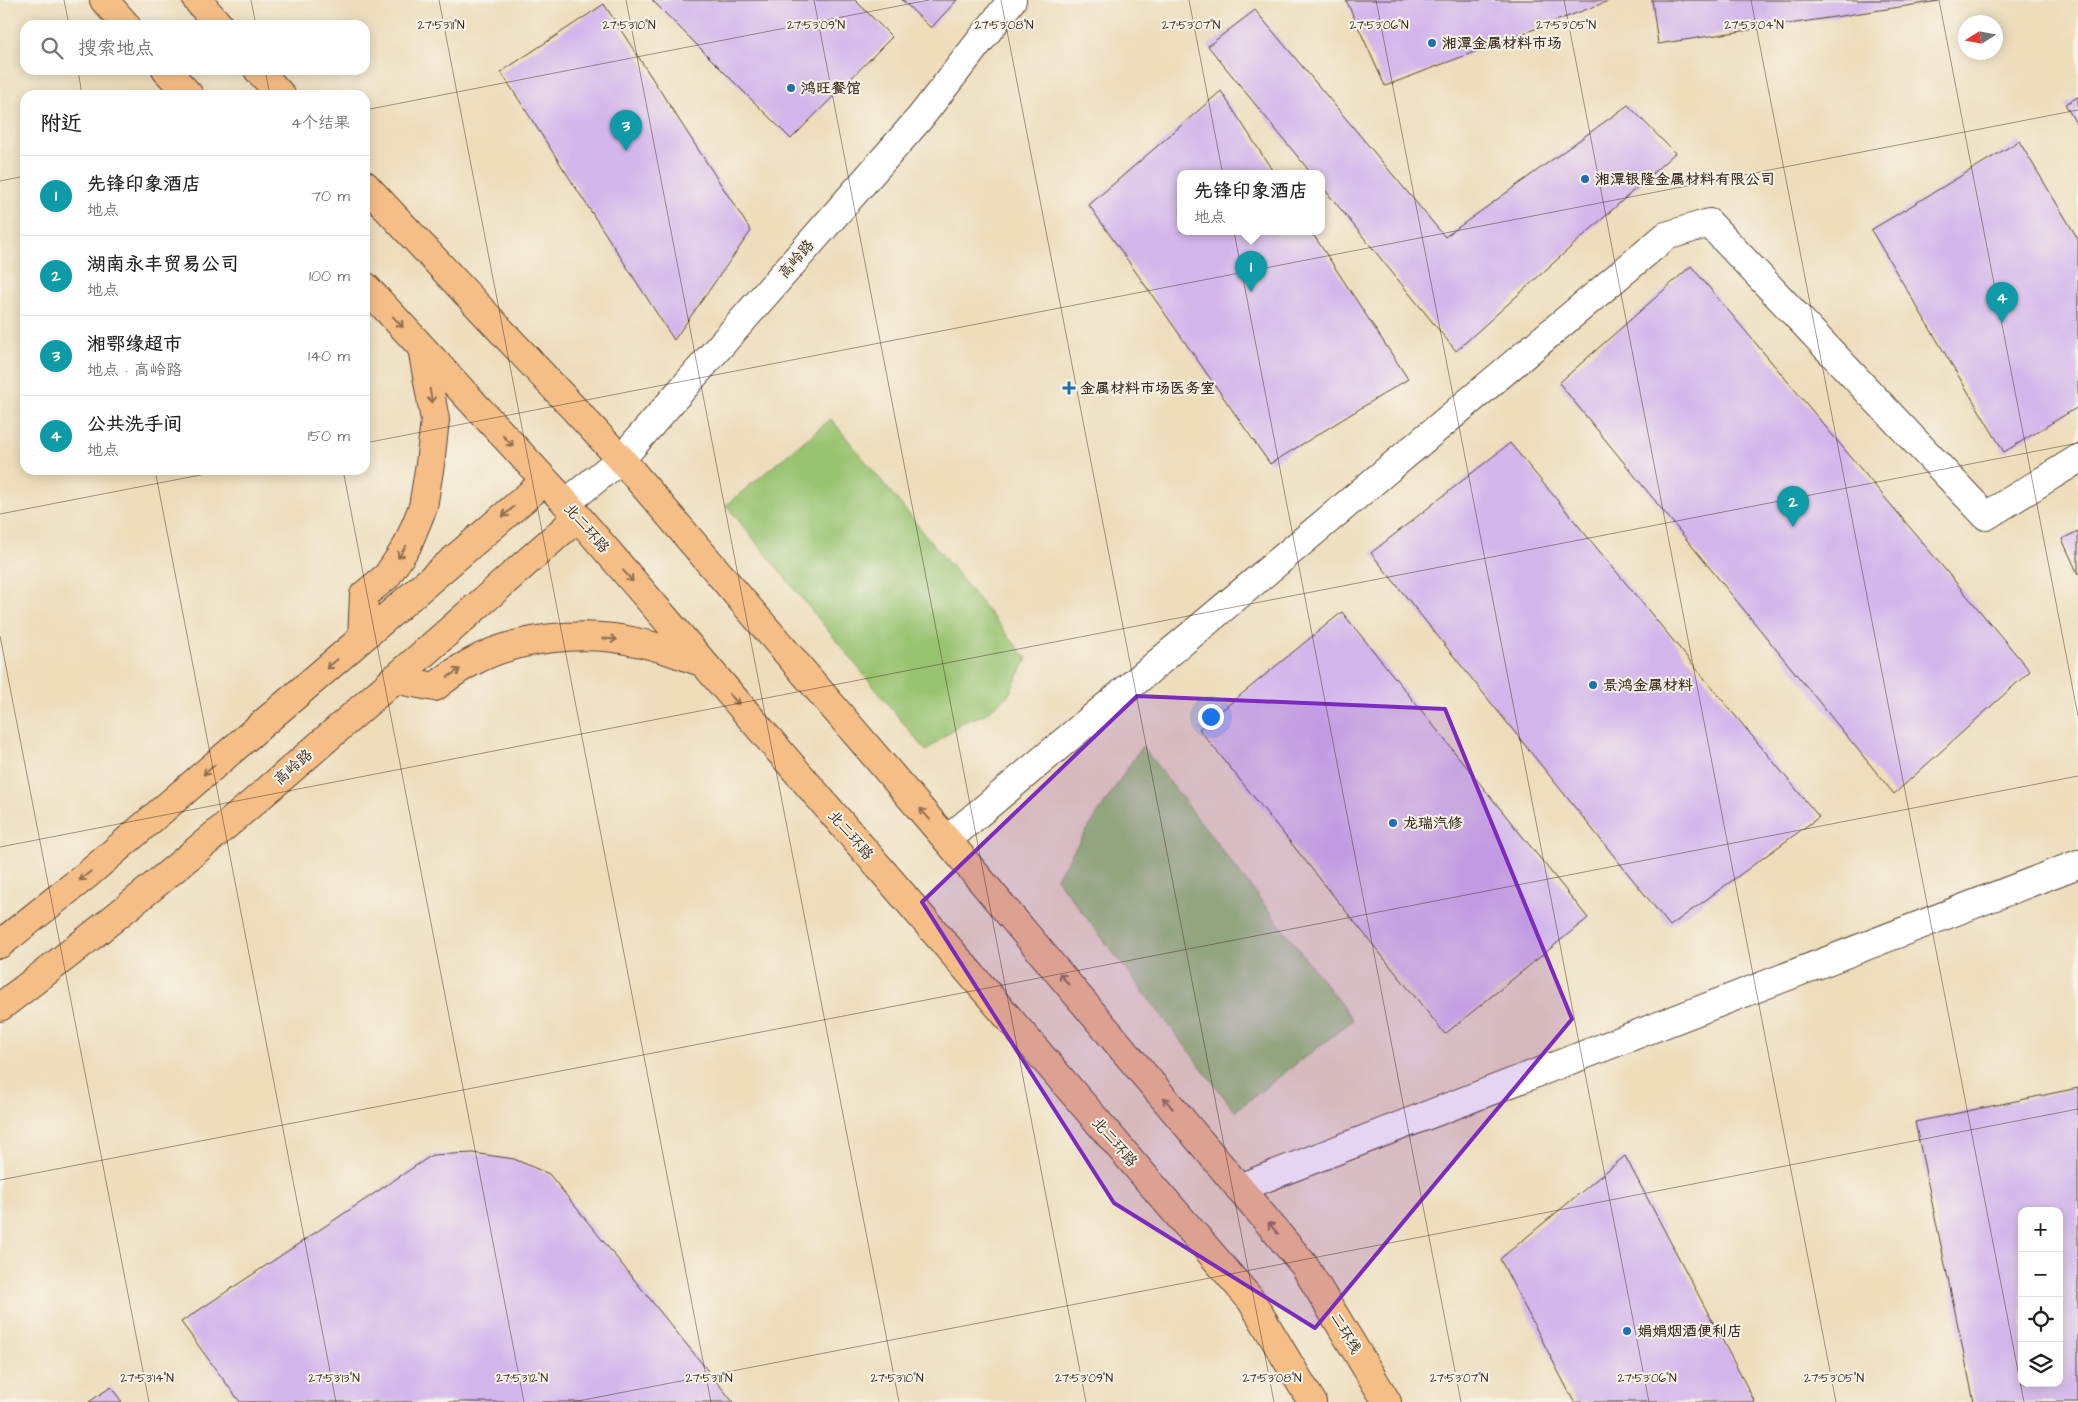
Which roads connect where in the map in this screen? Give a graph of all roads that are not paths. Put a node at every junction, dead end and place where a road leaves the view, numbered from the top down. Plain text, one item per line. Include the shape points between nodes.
1 (104, 0) edge
2 (197, 0) edge
3 (1012, 0) edge
4 (122, 20) edge
5 (215, 20) edge
6 (171, 75) edge
7 (263, 75) edge
8 (184, 90) edge
9 (276, 90) edge
10 (370, 190) edge
11 (370, 291) edge
12 (422, 348) junction
13 (620, 459) junction
14 (2078, 459) edge
15 (545, 480) junction
16 (572, 510) junction
17 (362, 638) junction
18 (702, 662) junction
19 (393, 679) junction
20 (947, 840) junction
21 (2078, 864) edge
22 (0, 944) edge
23 (0, 1007) edge
24 (1239, 1188) junction
25 (1312, 1402) edge
26 (1387, 1402) edge

1 - 4 main road
2 - 5 main road
3 - 13 street, 高岭路 via 919,119
6 - 8 main road
7 - 9 main road
10 - 13 main road
11 -> 12 main road, 北二环路
12 -> 15 main road, 北二环路
12 -> 17 main road via 435,420 423,507 407,546 387,576 364,595
13 - 16 street, 高岭路
20 -> 13 main road
14 - 20 street via 1986,516 1709,223 1666,236
15 - 16 main road, 北二环路
15 -> 17 main road
16 -> 18 main road, 北二环路
16 - 19 main road, 高岭路
17 -> 22 main road via 88,874
19 -> 18 main road via 435,687 470,662 500,650 574,637 635,641
18 -> 25 main road, 北二环路 via 1251,1300
19 - 23 main road, 高岭路 via 210,840
24 -> 20 main road
21 - 24 street
26 -> 24 main road, 二环线 via 1304,1265

